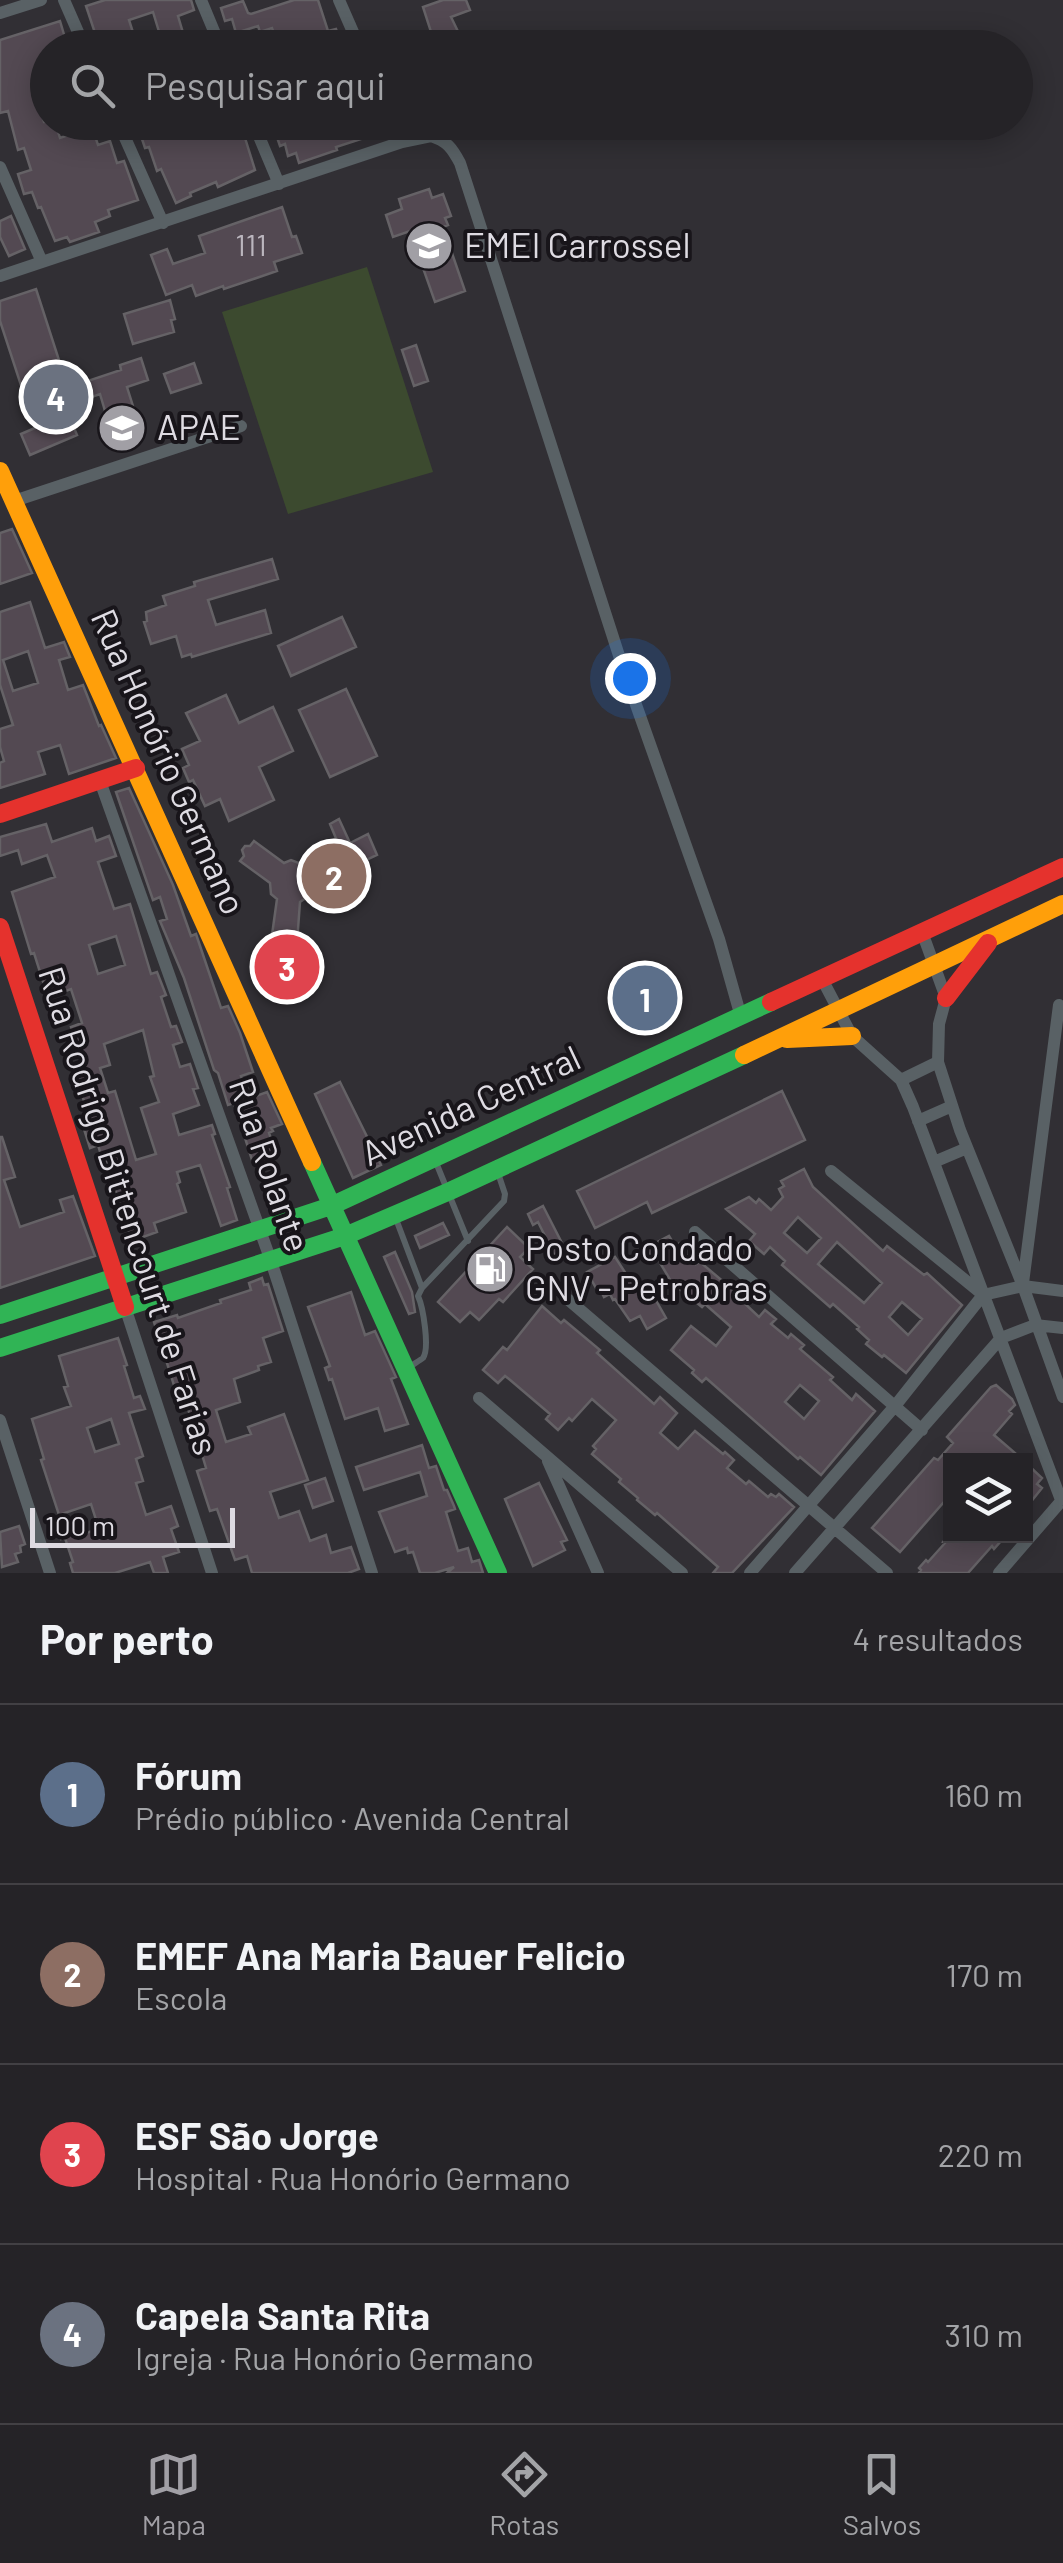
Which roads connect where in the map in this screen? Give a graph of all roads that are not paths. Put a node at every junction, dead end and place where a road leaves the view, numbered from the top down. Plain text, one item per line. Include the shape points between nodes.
1 (41, 0) edge
2 (64, 0) edge
3 (201, 0) edge
4 (339, 0) edge
5 (0, 13) edge
6 (77, 30) edge
7 (214, 30) edge
8 (352, 30) edge
9 (126, 140) edge
10 (261, 140) edge
11 (411, 140) edge
12 (443, 140) edge
13 (402, 142) joint
14 (0, 167) edge
15 (279, 184) junction
16 (163, 223) junction
17 (42, 262) junction
18 (0, 276) edge
19 (241, 426) dead end
20 (0, 471) edge
21 (14, 501) junction
22 (136, 768) junction
23 (100, 781) junction
24 (0, 814) edge
25 (1063, 867) edge
26 (1063, 904) edge
27 (0, 927) edge
28 (922, 932) junction
29 (992, 938) junction
30 (934, 967) junction
31 (822, 978) junction
32 (946, 998) junction
33 (1059, 1005) dead end
34 (838, 1011) junction
35 (740, 1017) junction
36 (718, 1028) junction
37 (852, 1036) junction
38 (776, 1040) junction
39 (732, 1060) junction
40 (938, 1062) junction
41 (901, 1080) junction
42 (952, 1106) junction
43 (918, 1120) junction
44 (967, 1148) junction
45 (435, 1159) junction
46 (934, 1162) junction
47 (496, 1169) junction
48 (831, 1170) dead end
49 (450, 1191) junction
50 (331, 1206) junction
51 (394, 1215) junction
52 (260, 1229) junction
53 (694, 1232) dead end
54 (345, 1236) junction
55 (468, 1240) junction
56 (271, 1262) junction
57 (114, 1276) junction
58 (1023, 1286) junction
59 (422, 1288) junction
60 (1063, 1291) edge
61 (983, 1294) junction
62 (564, 1296) dead end
63 (125, 1307) junction
64 (0, 1315) edge
65 (1036, 1325) junction
66 (1063, 1328) edge
67 (1001, 1338) junction
68 (0, 1348) edge
69 (406, 1369) junction
70 (479, 1398) dead end
71 (1063, 1398) edge
72 (895, 1406) junction
73 (0, 1420) edge
74 (922, 1430) junction
75 (546, 1456) junction
76 (1062, 1499) edge
77 (808, 1506) junction
78 (834, 1528) junction
79 (50, 1573) edge
80 (212, 1573) edge
81 (372, 1573) edge
82 (498, 1573) edge
83 (598, 1573) edge
84 (682, 1573) edge
85 (750, 1573) edge
86 (795, 1573) edge
87 (886, 1573) edge
88 (999, 1573) edge

1 - 5 street
2 - 6 street
3 - 7 street
4 - 8 street
9 - 16 street
10 - 15 street
11 - 13 street
12 - 35 street via 460,163
13 - 15 street
14 - 17 street
15 - 16 street
16 - 17 street
17 - 18 street
19 - 21 street
20 - 21 main road, Rua Honório Germano
21 - 22 main road, Rua Honório Germano
22 - 23 main road
22 - 50 main road, Rua Honório Germano
23 - 24 main road
23 - 52 street, Rua Rolante
25 - 28 main road, Avenida Central
26 - 29 main road, Avenida Central
27 - 57 main road, Rua Rodrigo Bittencourt de Farias
28 - 30 street
28 - 31 main road, Avenida Central
29 - 30 main road, Avenida Central
29 - 32 main road
30 - 32 street
30 - 34 main road, Avenida Central
31 - 34 street
31 - 35 main road, Avenida Central
32 - 40 street
33 - 58 street
34 - 37 street
34 - 38 main road, Avenida Central
35 - 36 main road, Avenida Central
36 - 39 main road
36 - 45 main road, Avenida Central
37 - 38 main road
37 - 41 street
38 - 39 main road, Avenida Central
39 - 47 main road, Avenida Central
40 - 41 street
40 - 42 street
41 - 43 street
42 - 43 street
42 - 44 street
43 - 46 street
44 - 46 street
44 - 58 street
45 - 49 lane
45 - 50 main road, Avenida Central
46 - 61 street
47 - 49 main road, Avenida Central
47 - 55 lane via 504,1201
48 - 61 street
49 - 51 main road, Avenida Central
49 - 55 lane
50 - 52 main road, Avenida Central
50 - 54 main road, Rua Honório Germano
51 - 54 main road, Avenida Central
51 - 59 lane
52 - 56 street, Rua Rolante
52 - 57 main road, Avenida Central
53 - 72 street
54 - 56 main road, Avenida Central
54 - 69 main road, Rua Honório Germano
55 - 59 lane
56 - 63 main road, Avenida Central
56 - 81 street, Rua Rolante
57 - 63 main road, Rua Rodrigo Bittencourt de Farias
57 - 64 main road, Avenida Central
58 - 60 street
58 - 61 street
58 - 65 street
59 - 69 lane via 426,1352
61 - 67 street
61 - 72 street
62 - 77 street
63 - 68 main road, Avenida Central
63 - 80 street, Rua Rodrigo Bittencourt de Farias
65 - 66 street
65 - 67 street
65 - 71 street
67 - 74 street
67 - 76 street
69 - 82 main road, Rua Honório Germano
70 - 75 street
72 - 74 street
72 - 77 street
73 - 79 street
74 - 78 street
75 - 83 street
75 - 84 street
76 - 88 street
77 - 78 street
77 - 85 street
78 - 86 street
78 - 87 street

